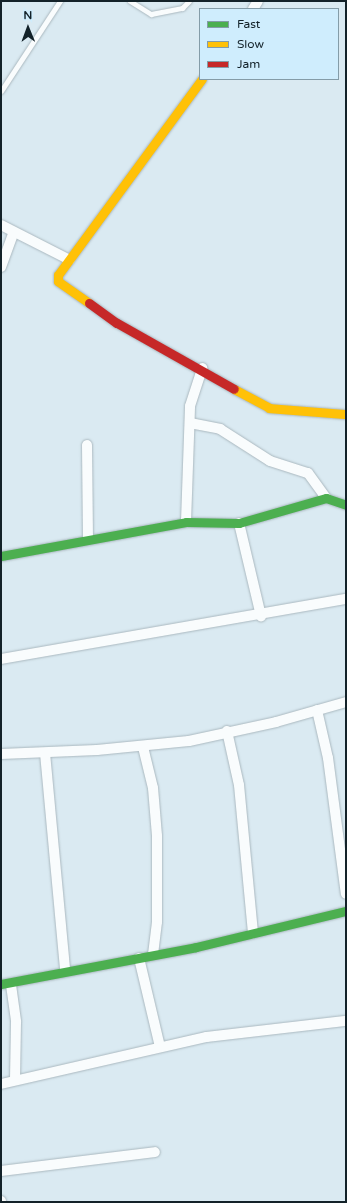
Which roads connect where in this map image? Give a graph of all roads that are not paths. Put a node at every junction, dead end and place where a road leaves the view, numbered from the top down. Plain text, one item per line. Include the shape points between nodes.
1 (60, 1) edge
2 (130, 1) edge
3 (189, 1) edge
4 (201, 80) edge
5 (1, 91) edge
6 (1, 225) edge
7 (14, 232) junction
8 (70, 260) junction
9 (1, 267) edge
10 (202, 368) junction
11 (346, 414) edge
12 (190, 423) junction
13 (87, 445) dead end
14 (326, 498) junction
15 (346, 505) edge
16 (186, 522) junction
17 (239, 523) junction
18 (88, 539) junction
19 (1, 556) edge
20 (346, 599) edge
21 (260, 616) junction
22 (1, 659) edge
23 (346, 702) edge
24 (317, 710) junction
25 (227, 731) junction
26 (143, 747) junction
27 (45, 753) junction
28 (1, 754) edge
29 (343, 852) edge
30 (346, 894) edge
31 (346, 911) edge
32 (253, 933) junction
33 (153, 954) junction
34 (139, 958) junction
35 (65, 970) junction
36 (6, 984) edge
37 (346, 1021) edge
38 (160, 1047) junction
39 (15, 1080) junction
40 (1, 1084) edge
41 (155, 1152) dead end
42 (1, 1171) edge

1 - 5 lane
2 - 3 lane via 151,14 182,8
4 - 8 street
6 - 7 street
7 - 8 street
7 - 9 street
8 - 10 street via 58,275 64,288 117,323
10 - 11 street via 269,408
10 - 12 street via 190,406
12 - 14 street via 220,429 270,461 308,473
12 - 16 street
13 - 18 street
14 - 15 street
14 - 17 street
16 - 17 street
16 - 18 street
17 - 21 street
18 - 19 street
20 - 21 street
21 - 22 street
23 - 24 street
24 - 25 street via 276,722
24 - 29 street
25 - 26 street
25 - 32 street via 240,785
26 - 27 street
26 - 33 street via 153,788 156,830 157,922
27 - 28 street
27 - 35 street
29 - 30 street
31 - 32 street
32 - 33 street
33 - 34 street
34 - 35 street
34 - 38 street
35 - 36 street
36 - 39 street via 16,1022
37 - 38 street via 207,1038
38 - 39 street
39 - 40 street
41 - 42 street

